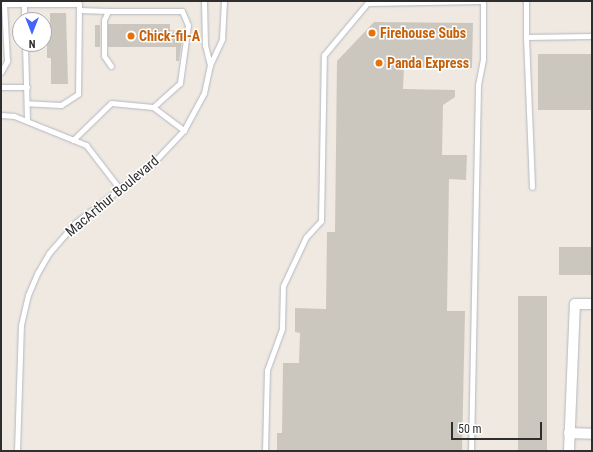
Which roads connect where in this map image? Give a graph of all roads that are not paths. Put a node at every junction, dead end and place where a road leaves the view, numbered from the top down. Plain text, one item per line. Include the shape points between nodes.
1 (204, 1) edge
2 (224, 1) edge
3 (483, 1) edge
4 (526, 1) edge
5 (369, 2) edge
6 (67, 3) edge
7 (3, 4) edge
8 (24, 4) junction
9 (79, 10) junction
10 (108, 11) junction
11 (24, 12) edge
12 (592, 36) edge
13 (526, 37) junction
14 (25, 52) edge
15 (210, 65) junction
16 (111, 66) dead end
17 (1, 72) edge
18 (1, 87) edge
19 (27, 87) junction
20 (27, 103) junction
21 (153, 107) junction
22 (1, 115) edge
23 (27, 121) junction
24 (184, 130) junction
25 (73, 140) junction
26 (532, 187) dead end
27 (119, 188) junction
28 (592, 304) edge
29 (569, 433) junction
30 (592, 434) edge
31 (16, 451) edge
32 (265, 451) edge
33 (471, 451) edge
34 (569, 451) edge

1 - 15 lane via 205,44
2 - 15 lane via 222,40
3 - 5 lane
3 - 33 lane via 483,59 478,86
4 - 13 lane
5 - 32 lane via 324,55 321,222 306,237 283,286 282,329 267,370
6 - 8 lane
6 - 9 lane via 79,4
7 - 8 lane
7 - 17 lane via 7,61
8 - 11 lane
9 - 10 lane
9 - 20 lane via 78,94 60,105
10 - 16 lane via 104,20 104,56
10 - 21 lane via 182,11 188,25 180,83
12 - 13 lane
13 - 26 lane
14 - 19 lane
15 - 24 lane, MacArthur Boulevard via 204,92
18 - 19 lane
19 - 20 lane
20 - 23 lane
21 - 24 lane
21 - 25 lane via 111,103
22 - 23 lane
23 - 25 lane
24 - 27 lane, MacArthur Boulevard via 152,164
25 - 27 lane via 86,145
27 - 31 lane, MacArthur Boulevard via 63,235 47,257 28,295 21,324
28 - 29 street via 575,304
29 - 30 street
29 - 34 street

